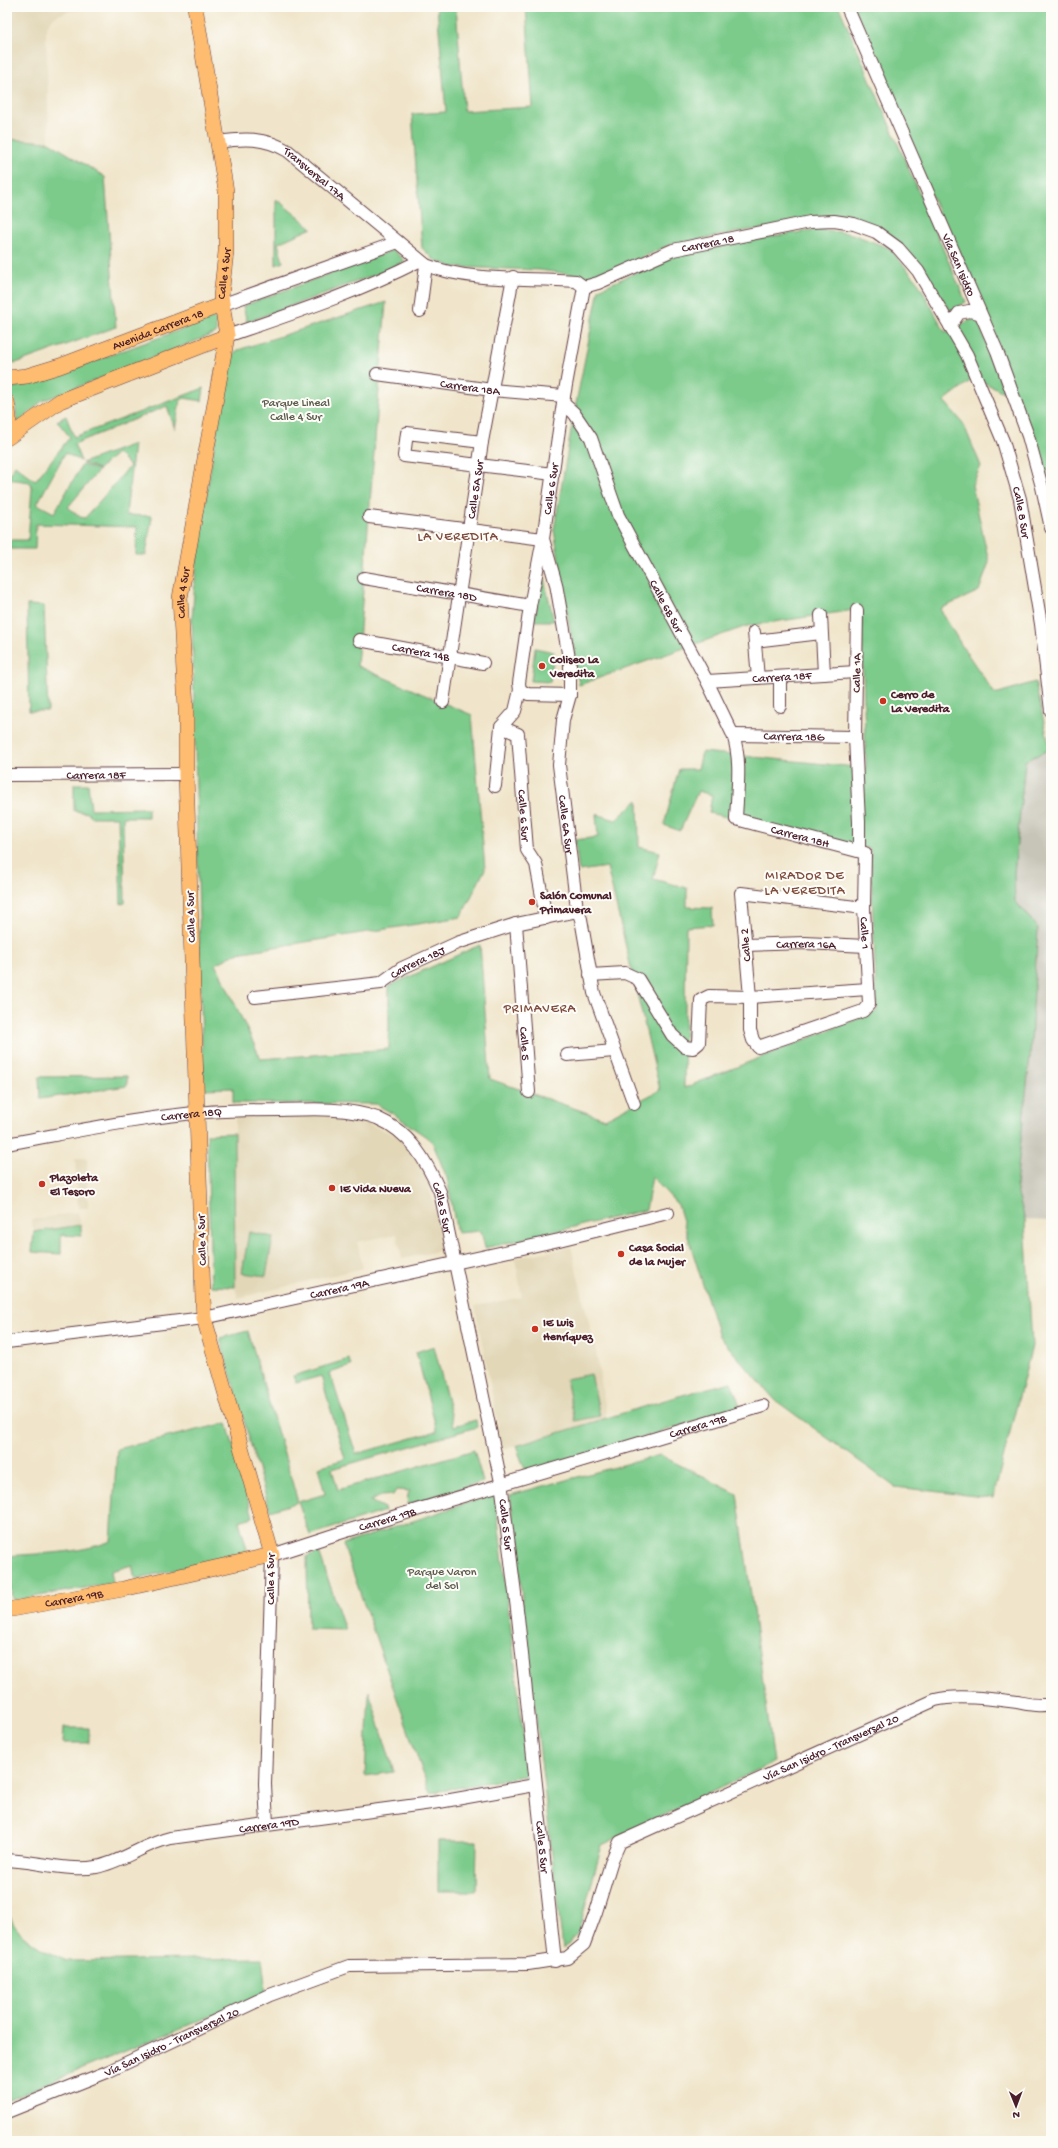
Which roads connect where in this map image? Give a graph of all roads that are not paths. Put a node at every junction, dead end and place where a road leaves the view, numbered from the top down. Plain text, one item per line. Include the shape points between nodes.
1 (195, 7) edge
2 (847, 7) edge
3 (218, 142) junction
4 (398, 242) junction
5 (422, 263) junction
6 (513, 278) junction
7 (584, 287) junction
8 (221, 305) junction
9 (420, 311) dead end
10 (979, 313) junction
11 (950, 326) junction
12 (227, 336) junction
13 (377, 374) dead end
14 (7, 378) edge
15 (492, 390) junction
16 (563, 400) junction
17 (7, 402) edge
18 (7, 431) edge
19 (7, 438) edge
20 (482, 442) junction
21 (479, 465) junction
22 (553, 474) junction
23 (369, 517) dead end
24 (1051, 528) edge
25 (468, 529) junction
26 (543, 539) junction
27 (364, 578) dead end
28 (461, 594) junction
29 (530, 606) junction
30 (857, 610) dead end
31 (821, 615) dead end
32 (821, 633) junction
33 (359, 640) dead end
34 (451, 656) junction
35 (483, 663) dead end
36 (856, 672) junction
37 (824, 674) junction
38 (780, 677) junction
39 (758, 678) junction
40 (707, 681) junction
41 (520, 690) junction
42 (570, 695) junction
43 (443, 702) dead end
44 (780, 706) dead end
45 (1051, 711) edge
46 (501, 727) junction
47 (733, 734) junction
48 (855, 737) junction
49 (186, 774) junction
50 (7, 775) edge
51 (495, 786) dead end
52 (736, 819) joint
53 (862, 852) junction
54 (864, 908) junction
55 (578, 911) junction
56 (546, 918) junction
57 (516, 924) junction
58 (745, 945) junction
59 (866, 946) junction
60 (590, 975) junction
61 (868, 989) junction
62 (256, 997) dead end
63 (750, 997) junction
64 (863, 1011) joint
65 (614, 1051) junction
66 (567, 1055) dead end
67 (529, 1092) dead end
68 (634, 1104) dead end
69 (197, 1113) junction
70 (377, 1118) joint
71 (7, 1144) edge
72 (668, 1213) dead end
73 (454, 1263) junction
74 (204, 1318) junction
75 (7, 1342) edge
76 (763, 1406) dead end
77 (502, 1485) junction
78 (272, 1555) junction
79 (7, 1610) edge
80 (1051, 1704) edge
81 (534, 1785) junction
82 (267, 1824) junction
83 (7, 1860) edge
84 (554, 1961) junction
85 (7, 2112) edge

1 - 3 main road, Calle 4 Sur
2 - 10 street, Vía San Isidro
3 - 4 street, Transversal 17A via 246,138 276,144 288,151
3 - 8 main road, Calle 4 Sur via 227,215
4 - 5 street
4 - 8 street, Avenida Carrera 18
5 - 6 street via 442,272 464,276
5 - 9 street
5 - 12 street via 281,318
6 - 7 street via 576,282
6 - 15 street, Calle 5A Sur
7 - 11 street, Carrera 18 via 673,250 781,227 834,221 854,224 876,232 898,248 918,271
7 - 16 street, Calle 6 Sur
8 - 12 main road, Calle 4 Sur
8 - 14 main road, Avenida Carrera 18 via 60,366 27,376
10 - 11 street via 959,313
10 - 24 street, Vía San Isidro via 997,351 1028,436
11 - 45 street, Calle 8 Sur via 967,356 1003,441 1020,499 1041,624
12 - 19 main road via 60,401
12 - 49 main road, Calle 4 Sur via 180,598 186,708
13 - 15 street, Carrera 18A
15 - 16 street, Carrera 18A
15 - 20 street, Calle 5A Sur
16 - 22 street, Calle 6 Sur
16 - 40 street, Calle 6B Sur via 591,438 618,515
17 - 18 main road
20 - 21 street, Calle 5A Sur
20 - 21 street via 407,432 404,456
21 - 22 street
21 - 25 street, Calle 5A Sur
22 - 26 street, Calle 6 Sur
23 - 25 street
25 - 26 street
25 - 28 street, Calle 5A Sur
26 - 29 street, Calle 6 Sur
26 - 42 street, Calle 6A Sur via 556,584 570,664
27 - 28 street, Carrera 18D
28 - 29 street, Carrera 18D
28 - 34 street, Calle 5A Sur
29 - 41 street, Calle 6 Sur
30 - 36 street, Calle 1A
31 - 32 street
32 - 37 street
32 - 39 street via 755,637
33 - 34 street, Carrera 14B
34 - 35 street, Carrera 14B
34 - 43 street, Calle 5A Sur
36 - 37 street, Carrera 18F
36 - 48 street, Calle 1A
37 - 38 street, Carrera 18F
38 - 39 street, Carrera 18F
38 - 44 street
39 - 40 street, Carrera 18F
40 - 47 street, Calle 6B Sur
41 - 42 street via 528,694
41 - 46 street, Calle 6 Sur via 515,711
42 - 55 street, Calle 6A Sur via 563,720 559,765 568,850
46 - 51 street
46 - 56 street, Calle 6 Sur via 518,734 527,850 536,864
47 - 48 street, Carrera 18G
47 - 52 street, Calle 6B Sur via 737,759
48 - 53 street, Calle 1A
49 - 50 street, Carrera 18F
49 - 69 main road, Calle 4 Sur
52 - 53 street, Carrera 18H
53 - 54 street, Calle 1
54 - 58 street, Calle 2 via 741,893
54 - 59 street, Calle 1
55 - 56 street, Carrera 18J
55 - 60 street, Calle 6A Sur
56 - 57 street, Carrera 18J
57 - 62 street, Carrera 18J via 457,943 402,968 382,983
57 - 67 street, Calle 5
58 - 59 street, Carrera 16A
58 - 63 street, Calle 2
59 - 61 street, Calle 1
60 - 63 street via 625,973 638,979 672,1035 685,1047 693,1048 698,1042 701,1000 709,996
60 - 65 street, Calle 6A Sur via 602,1020
61 - 63 street
61 - 64 street, Calle 1 via 869,1004
63 - 64 street, Calle 2 via 750,1030 752,1040 758,1047
65 - 66 street
65 - 68 street, Calle 6A Sur
69 - 70 street, Carrera 18Q via 349,1111
69 - 71 street, Carrera 18Q
69 - 74 main road, Calle 4 Sur
70 - 73 street, Calle 5 Sur via 399,1131 415,1145 427,1163 440,1192
72 - 73 street, Carrera 19A
73 - 74 street, Carrera 19A
73 - 77 street, Calle 5 Sur
74 - 75 street, Carrera 19A
74 - 78 main road, Calle 4 Sur
76 - 77 street, Carrera 19B
77 - 78 street, Carrera 19B
77 - 81 street, Calle 5 Sur
78 - 79 main road, Carrera 19B via 123,1588
78 - 82 street, Calle 4 Sur via 265,1784
80 - 84 street, Vía San Isidro - Transversal 20 via 948,1698 935,1700 620,1842 584,1944 567,1958
81 - 82 street, Carrera 19D via 439,1802
81 - 84 street, Calle 5 Sur
82 - 83 street, Carrera 19D via 161,1840 114,1862 82,1869
84 - 85 street, Vía San Isidro - Transversal 20 via 528,1964 349,1966 270,1995 107,2072

